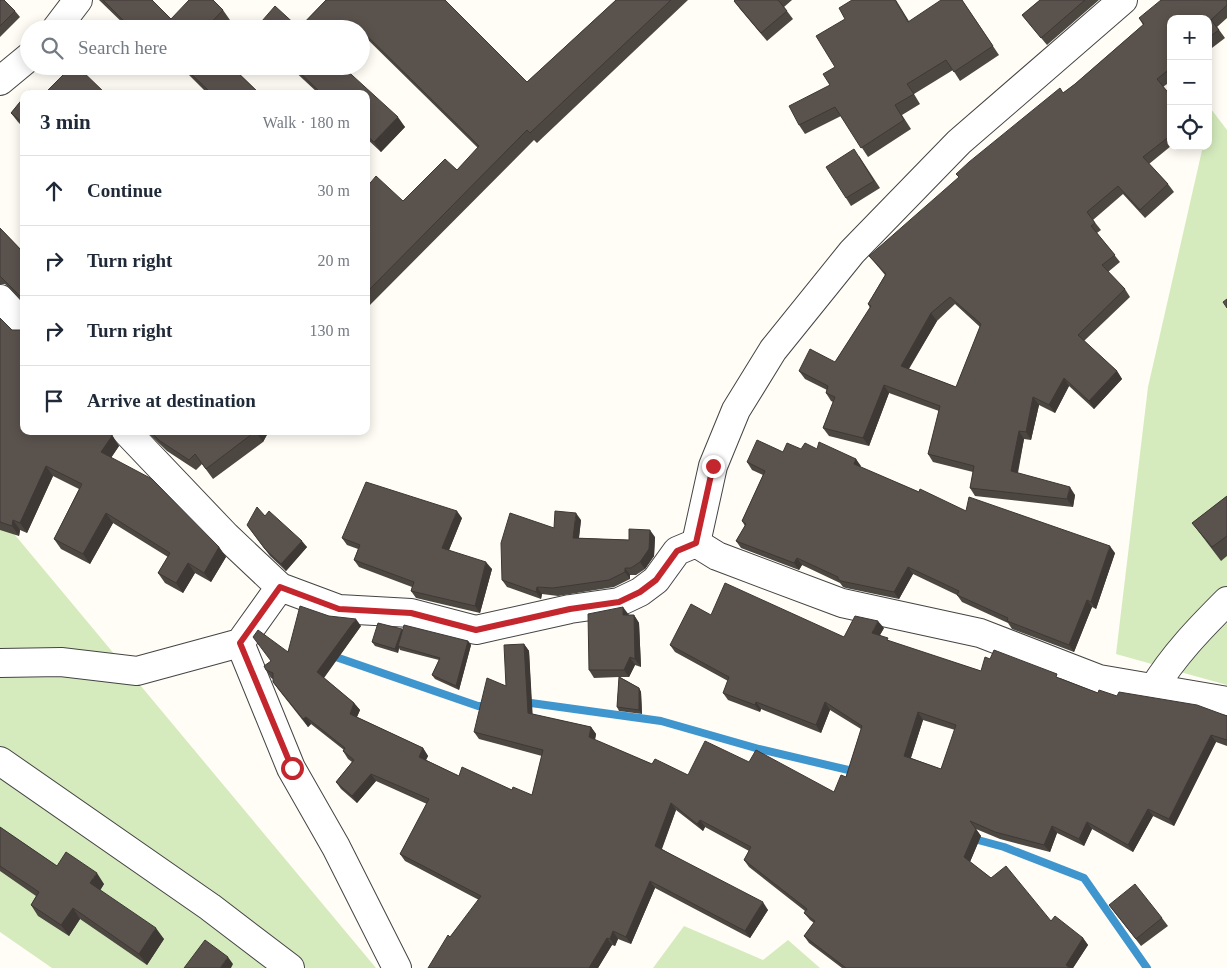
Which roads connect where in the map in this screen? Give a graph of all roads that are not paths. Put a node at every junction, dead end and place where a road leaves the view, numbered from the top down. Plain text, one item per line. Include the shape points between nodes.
1 (1123, 0) edge
2 (75, 2) edge
3 (62, 20) edge
4 (20, 64) edge
5 (0, 80) edge
6 (0, 299) edge
7 (20, 321) edge
8 (130, 435) edge
9 (696, 543) junction
10 (280, 587) junction
11 (1227, 602) edge
12 (240, 643) junction
13 (0, 663) edge
14 (1153, 689) junction
15 (1227, 701) edge
16 (0, 761) edge
17 (290, 968) edge
18 (397, 968) edge

1 - 9 street via 959,142 852,252 773,350 736,410 713,466
2 - 3 street
4 - 5 street
6 - 7 street
8 - 10 street via 226,536
9 - 10 street via 677,551 656,580 619,602 570,609 476,630 411,613 339,609
9 - 14 street via 717,556 842,603 980,634 1099,679
10 - 12 street
11 - 14 street via 1182,647
12 - 13 street via 137,671 61,662
12 - 18 street via 292,768
14 - 15 street
16 - 17 street via 210,907

